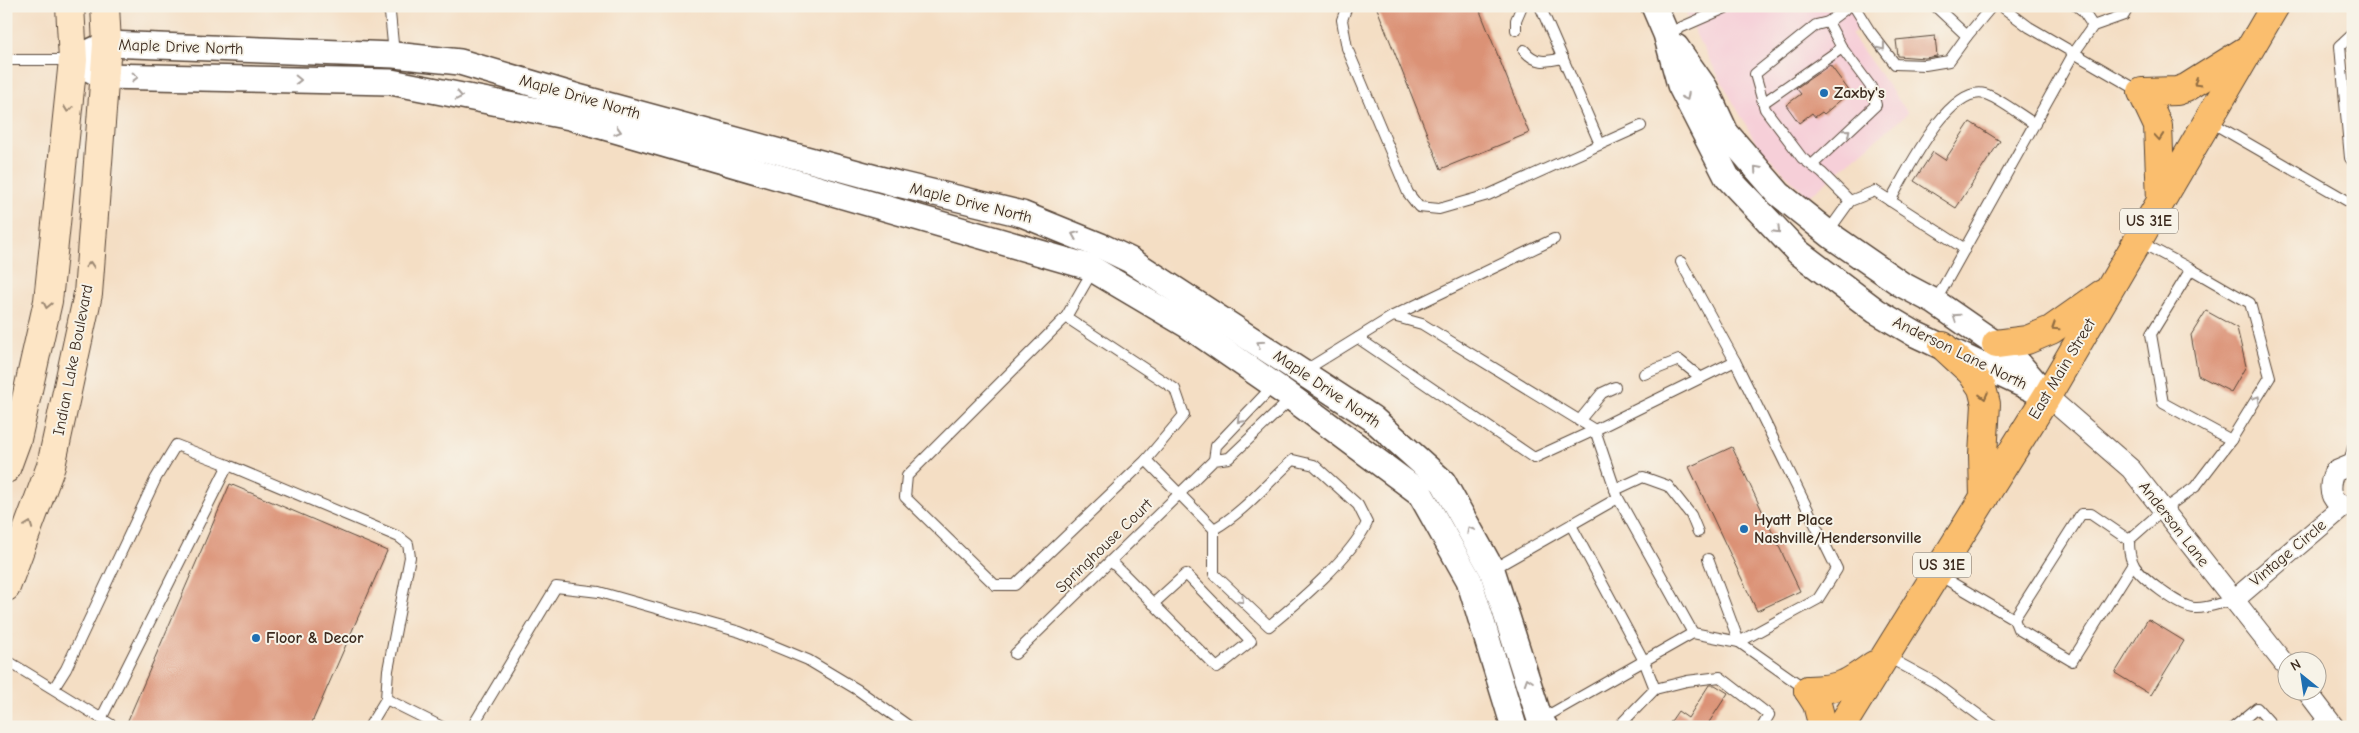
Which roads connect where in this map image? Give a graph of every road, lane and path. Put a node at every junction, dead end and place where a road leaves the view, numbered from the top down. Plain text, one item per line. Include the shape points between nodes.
1 (70, 6) edge
2 (105, 6) edge
3 (384, 6) edge
4 (1347, 6) edge
5 (1522, 6) edge
6 (1540, 6) edge
7 (1654, 6) edge
8 (1730, 6) edge
9 (1854, 6) edge
10 (1935, 6) edge
11 (1992, 6) edge
12 (2001, 6) edge
13 (2077, 6) edge
14 (2129, 6) edge
15 (2275, 6) edge
16 (1843, 8) edge
17 (1715, 9) edge
18 (1828, 22) junction
19 (2093, 26) junction
20 (1516, 30) dead end
21 (1666, 34) junction
22 (2353, 34) edge
23 (1967, 36) junction
24 (107, 44) junction
25 (2252, 46) junction
26 (1842, 48) junction
27 (1524, 50) dead end
28 (2074, 53) junction
29 (394, 55) junction
30 (1563, 58) junction
31 (6, 60) edge
32 (73, 60) junction
33 (103, 76) junction
34 (391, 82) junction
35 (2142, 92) junction
36 (1763, 103) junction
37 (574, 107) junction
38 (2208, 120) junction
39 (2035, 124) junction
40 (1641, 126) dead end
41 (1600, 144) junction
42 (2353, 162) edge
43 (1812, 165) junction
44 (898, 184) junction
45 (2161, 200) junction
46 (1850, 201) junction
47 (1890, 201) junction
48 (2353, 204) edge
49 (892, 209) junction
50 (1827, 233) junction
51 (1554, 239) dead end
52 (2137, 241) junction
53 (1101, 246) junction
54 (1965, 249) junction
55 (1682, 262) dead end
56 (1091, 269) junction
57 (2191, 269) junction
58 (2109, 289) junction
59 (1935, 302) junction
60 (1393, 316) junction
61 (1066, 317) junction
62 (1358, 338) junction
63 (1996, 344) junction
64 (1943, 346) junction
65 (1735, 361) junction
66 (1302, 372) junction
67 (1644, 374) dead end
68 (1701, 378) junction
69 (1615, 387) dead end
70 (1283, 392) junction
71 (2047, 396) junction
72 (1580, 421) junction
73 (1595, 430) junction
74 (2232, 440) junction
75 (2352, 458) edge
76 (1146, 460) junction
77 (1214, 460) junction
78 (228, 465) junction
79 (6, 469) edge
80 (1179, 494) junction
81 (1617, 494) junction
82 (1984, 498) junction
83 (2348, 508) edge
84 (2164, 510) junction
85 (1571, 525) junction
86 (1214, 529) junction
87 (1698, 532) dead end
88 (2129, 540) junction
89 (1708, 559) dead end
90 (1111, 561) junction
91 (2133, 564) junction
92 (1492, 570) junction
93 (1936, 573) junction
94 (1469, 580) junction
95 (6, 587) edge
96 (2234, 600) junction
97 (1153, 604) junction
98 (2014, 620) junction
99 (1693, 633) junction
100 (1739, 642) junction
101 (2276, 653) edge
102 (1015, 654) dead end
103 (1885, 656) junction
104 (6, 660) edge
105 (1644, 661) junction
106 (54, 688) junction
107 (1656, 689) junction
108 (1808, 690) junction
109 (386, 698) junction
110 (2312, 700) edge
111 (102, 717) junction
112 (2325, 723) edge
113 (1537, 724) edge
114 (115, 727) edge
115 (369, 727) edge
116 (442, 727) edge
117 (472, 727) edge
118 (910, 727) edge
119 (1514, 727) edge
120 (1618, 727) edge
121 (1762, 727) edge
122 (1823, 727) edge
123 (1841, 727) edge
124 (1995, 727) edge
125 (2234, 727) edge
126 (2274, 727) edge

1 - 32 main road
2 - 24 main road, Indian Lake Boulevard
3 - 29 lane via 390,13
4 - 41 lane via 1342,20 1347,48 1408,193 1419,207 1438,209 1488,194
5 - 20 lane
6 - 30 lane
7 - 21 street, Anderson Lane North
8 - 17 lane
9 - 16 lane
9 -> 23 lane via 1895,64 1925,66 1949,61
10 - 23 lane
11 - 23 lane
12 - 28 lane
13 - 19 lane
14 - 19 lane via 2124,15
15 - 25 main road, East Main Street / US 31E
16 - 18 lane
17 - 21 lane
18 - 26 lane
18 - 36 lane via 1816,25 1755,74
19 - 28 lane
50 -> 21 street, Anderson Lane North via 1779,194 1726,133 1705,88
21 -> 64 street, Anderson Lane North via 1680,85 1727,177 1798,252 1876,311
22 - 42 lane via 2340,46 2350,158
24 - 29 street, Maple Drive North
24 - 32 street, Maple Drive North
24 - 33 main road, Indian Lake Boulevard
25 -> 35 main road via 2186,88
25 - 38 main road, East Main Street / US 31E
26 - 36 lane
43 -> 26 lane via 1876,105 1871,87
27 - 30 lane via 1531,59 1544,62
28 - 35 lane
28 - 39 lane
29 - 34 street
29 - 37 street, Maple Drive North via 460,62
30 - 41 lane
31 - 32 lane
32 - 33 street, Maple Drive North
32 -> 79 main road via 48,301 17,439
33 -> 34 street, Maple Drive North
95 -> 33 main road, Indian Lake Boulevard via 51,466 88,294
34 -> 37 street, Maple Drive North
35 -> 45 main road via 2158,126
36 - 43 lane via 1802,158
37 - 44 street, Maple Drive North
37 -> 49 street, Maple Drive North
38 - 45 main road, East Main Street / US 31E
38 - 48 lane
39 - 47 lane via 1986,94 1973,94 1941,117
39 - 54 lane
40 - 41 lane
43 - 46 lane
44 - 49 street
53 -> 44 street, Maple Drive North via 1022,214
45 - 52 main road, East Main Street / US 31E
46 - 47 lane via 1875,190
46 - 50 lane
47 - 54 lane
49 - 56 street, Maple Drive North
50 - 59 street, Anderson Lane North via 1901,284
51 - 60 lane
52 - 57 lane
52 - 58 main road, East Main Street / US 31E
53 - 56 street
66 -> 53 street, Maple Drive North via 1130,260
54 - 59 lane
55 - 65 lane
56 - 61 lane
56 - 70 street, Maple Drive North via 1187,326
74 -> 57 lane via 2270,377 2250,303
57 - 74 lane via 2151,334 2163,403
58 -> 63 main road via 2051,330 2027,340
58 - 71 main road, East Main Street / US 31E
63 -> 59 street, Anderson Lane North
60 - 62 lane
60 - 72 lane via 1422,324
61 - 76 lane via 1175,389 1184,415
61 - 76 lane via 908,476 905,497 995,585 1014,584
62 - 66 lane
62 - 73 lane via 1534,458
63 - 71 street, Anderson Lane North via 2010,354
64 - 71 street, Anderson Lane North
64 -> 82 main road via 1971,372 1982,388 1986,404
65 - 68 lane
65 - 100 lane via 1837,569 1818,599
66 - 70 street
92 -> 66 street, Maple Drive North via 1443,482 1372,418
67 - 68 lane via 1679,360
68 - 73 lane
69 - 72 lane via 1602,393
70 -> 77 lane via 1216,446
70 - 77 lane via 1229,458
70 - 94 street, Maple Drive North via 1420,493
71 - 82 main road, East Main Street / US 31E
71 - 84 street, Anderson Lane via 2131,469
72 - 73 lane
73 - 81 lane
74 - 84 lane via 2195,486
75 - 83 street via 2334,472 2330,484 2335,501
76 - 80 lane
77 - 80 lane, Springhouse Court
78 - 106 lane via 176,445 156,478
78 - 109 lane via 399,537 408,544 410,557 388,670
78 - 111 lane
80 - 86 lane
80 - 90 lane, Springhouse Court
81 - 85 lane
81 - 87 lane via 1643,477 1668,486 1691,515
81 - 99 lane
82 - 93 main road, East Main Street / US 31E
83 - 96 street, Vintage Circle
84 - 88 lane
84 - 96 street, Anderson Lane
85 - 92 lane
85 - 105 lane
86 -> 86 lane via 1214,574 1269,626 1304,596 1360,539 1367,523 1358,505 1314,464 1293,460 1266,483 1233,519
88 - 91 lane
88 - 98 lane via 2092,514 2081,514
89 - 100 lane
90 - 97 lane
90 - 102 lane, Springhouse Court
91 - 96 lane via 2142,576 2172,598 2195,608
91 - 98 lane via 2072,661 2018,629
92 - 94 street
113 -> 92 street, Maple Drive North
93 - 98 lane
93 - 103 main road, East Main Street / US 31E
94 - 119 street, Maple Drive North
96 - 101 street, Anderson Lane
97 - 97 lane via 1217,668 1251,641 1186,574
99 - 100 lane
99 - 105 lane
100 - 108 lane
103 - 108 main road via 1849,684
103 - 123 main road, East Main Street / US 31E
103 - 124 lane via 1934,682
104 - 106 lane
105 - 107 lane
105 - 113 lane
106 - 111 lane
107 - 120 lane
107 - 121 lane via 1687,680 1720,677 1769,715
108 - 122 main road via 1820,710
109 - 115 lane
109 - 116 lane
110 - 112 street
111 - 114 lane
117 - 118 lane via 556,587 599,592 740,632 808,660
125 - 126 lane via 2257,708

